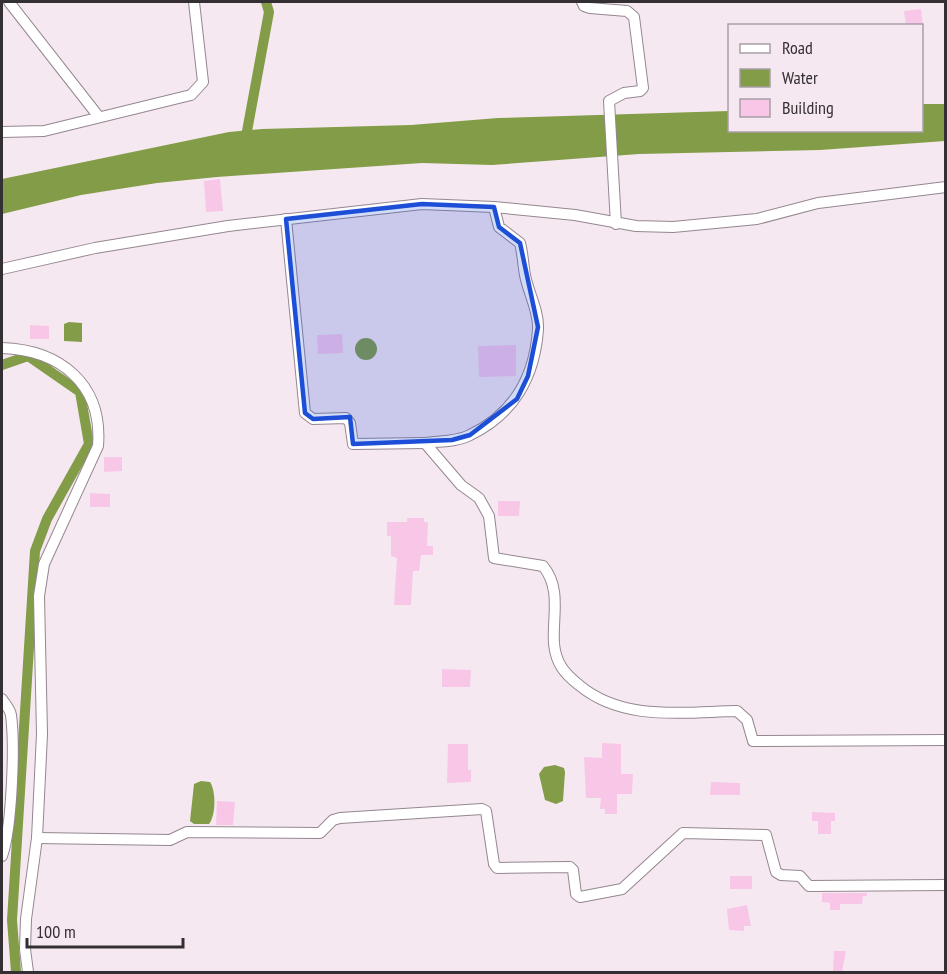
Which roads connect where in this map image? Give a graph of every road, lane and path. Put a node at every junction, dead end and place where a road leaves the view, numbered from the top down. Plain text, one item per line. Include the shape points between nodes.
1 (9, 2) edge
2 (194, 2) edge
3 (582, 2) edge
4 (99, 117) junction
5 (2, 132) edge
6 (945, 187) edge
7 (494, 207) junction
8 (286, 219) junction
9 (616, 224) junction
10 (2, 269) edge
11 (2, 348) edge
12 (425, 443) junction
13 (2, 699) edge
14 (945, 740) edge
15 (37, 838) junction
16 (2, 856) edge
17 (945, 885) edge
18 (28, 972) edge

1 - 4 street
2 - 4 street via 203,70 199,88 180,98
3 - 9 street via 590,8 627,11 634,17 643,88 609,101
4 - 5 street via 44,131
6 - 9 street via 818,203 742,220 673,227
7 - 8 street via 422,204
7 - 9 street via 575,215
7 - 12 street via 499,227 520,243 535,312 538,327 528,376 517,399 470,435
8 - 10 street via 96,248
8 - 12 street via 305,413 313,419 346,418 353,444
11 - 15 street via 24,348 70,368 92,400 100,428 98,446 44,564 39,596 42,734
12 - 14 street via 461,485 479,498 489,516 494,558 543,566 553,578 554,646 562,672 587,692 615,706 641,712 737,711 747,720 753,741
13 - 16 street via 10,712 11,756
15 - 17 street via 170,840 187,832 320,833 340,818 482,809 486,811 497,868 570,867 580,897 622,889 683,833 766,835 776,872 781,876 800,876 809,886
15 - 18 street via 26,919

